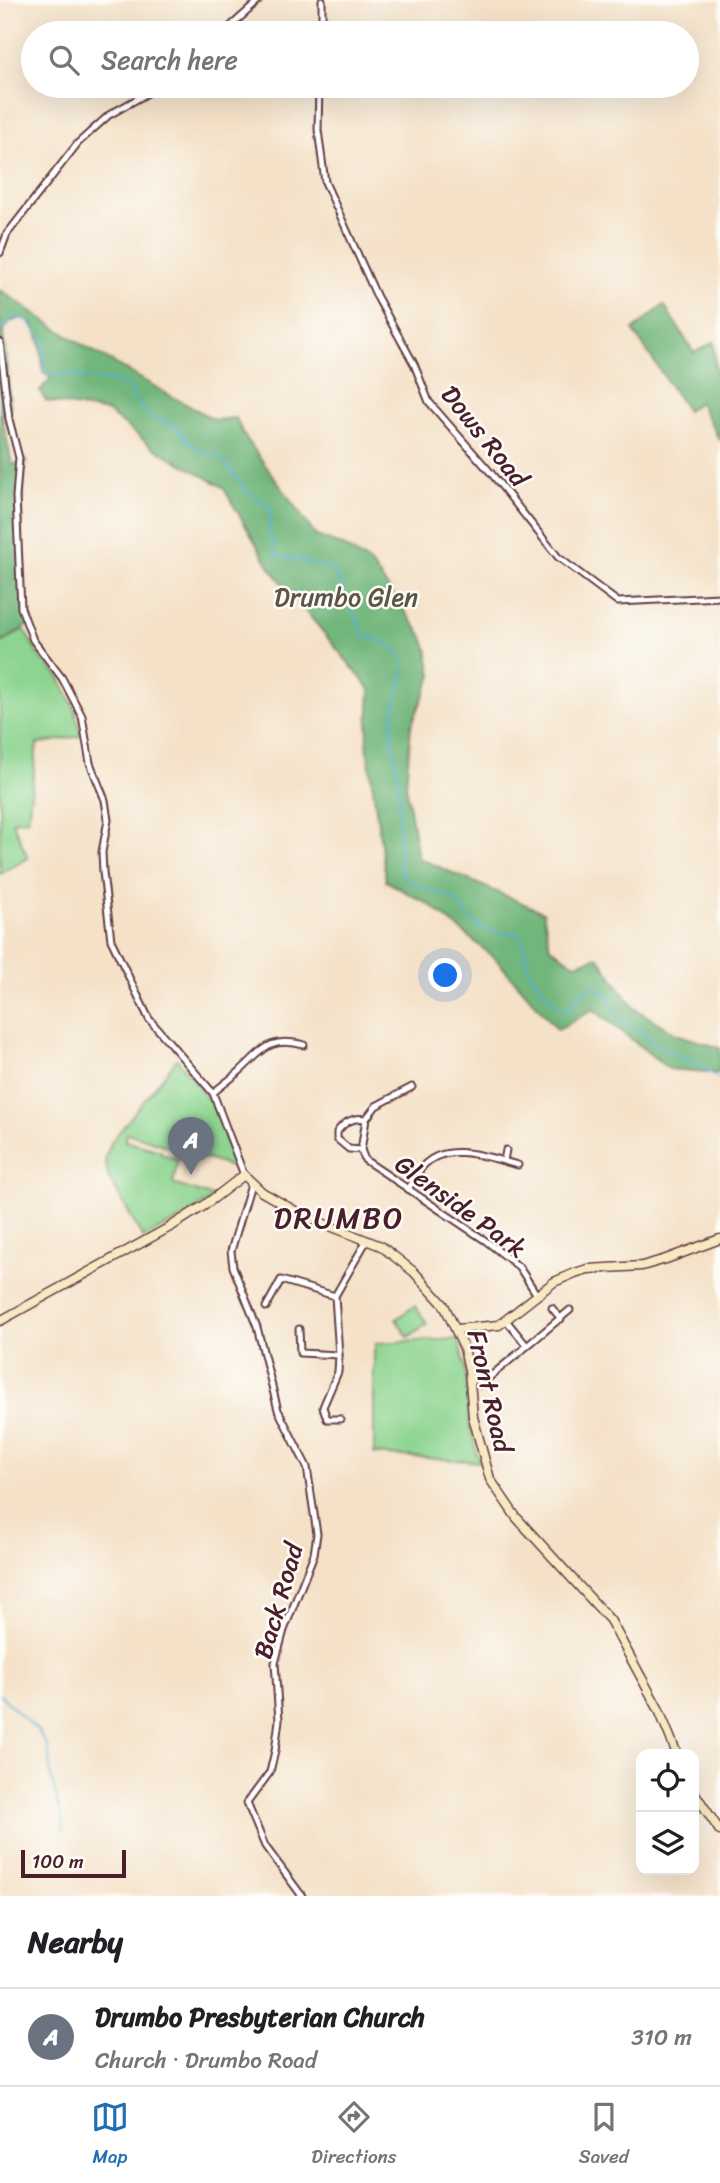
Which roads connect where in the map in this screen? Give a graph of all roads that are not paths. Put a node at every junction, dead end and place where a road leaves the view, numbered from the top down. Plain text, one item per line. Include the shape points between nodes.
1 (260, 0) edge
2 (322, 0) edge
3 (236, 21) edge
4 (322, 21) edge
5 (140, 98) edge
6 (319, 98) edge
7 (0, 253) edge
8 (0, 342) edge
9 (720, 597) edge
10 (304, 1045) dead end
11 (412, 1087) dead end
12 (213, 1093) junction
13 (366, 1119) junction
14 (361, 1150) junction
15 (506, 1150) dead end
16 (504, 1161) junction
17 (518, 1165) dead end
18 (244, 1175) junction
19 (251, 1184) junction
20 (408, 1189) junction
21 (720, 1239) edge
22 (367, 1240) junction
23 (537, 1295) junction
24 (335, 1296) junction
25 (266, 1307) dead end
26 (552, 1308) dead end
27 (570, 1310) dead end
28 (561, 1319) junction
29 (0, 1321) edge
30 (506, 1321) junction
31 (299, 1329) dead end
32 (457, 1329) junction
33 (527, 1346) junction
34 (339, 1355) junction
35 (479, 1369) dead end
36 (487, 1379) junction
37 (480, 1385) dead end
38 (340, 1419) dead end
39 (675, 1749) edge
40 (699, 1800) edge
41 (720, 1831) edge
42 (302, 1896) edge

1 - 3 street
2 - 4 street
5 - 7 street via 109,116 78,143 7,234
6 - 9 street, Dows Road via 325,182 429,402 558,557 618,602
8 - 12 street via 9,419 19,458 16,497 21,608 33,640 62,678 82,716 90,763 105,800 108,929 149,1018
10 - 12 street via 282,1042 264,1047
11 - 13 street, Glenside Park via 376,1106
12 - 18 street
13 - 14 street, Glenside Park
13 - 14 street, Glenside Park via 351,1120 337,1132 342,1144
14 - 20 street, Glenside Park via 365,1160
15 - 16 street
16 - 17 street
16 - 20 street via 478,1154 445,1154 422,1167
18 - 19 street, Front Road
18 - 29 street via 170,1227
19 - 22 street, Front Road via 304,1216
19 - 42 street, Back Road via 231,1251 233,1267 257,1327 278,1409 307,1467 317,1534 275,1662 279,1720 273,1761 247,1802 265,1846
20 - 23 street, Glenside Park via 519,1267
21 - 23 street via 642,1266 588,1269 554,1282
22 - 24 street
22 - 32 street, Front Road via 397,1257 419,1277 444,1305
23 - 30 street
24 - 25 street via 287,1279 281,1280
24 - 34 street
26 - 28 street
27 - 28 street
28 - 33 street
30 - 32 street via 488,1328
30 - 33 street
31 - 34 street via 300,1353
32 - 39 street, Front Road via 490,1479 516,1517 610,1620
33 - 36 street
34 - 38 street via 338,1372 323,1407 327,1419
35 - 36 street
36 - 37 street
40 - 41 street

